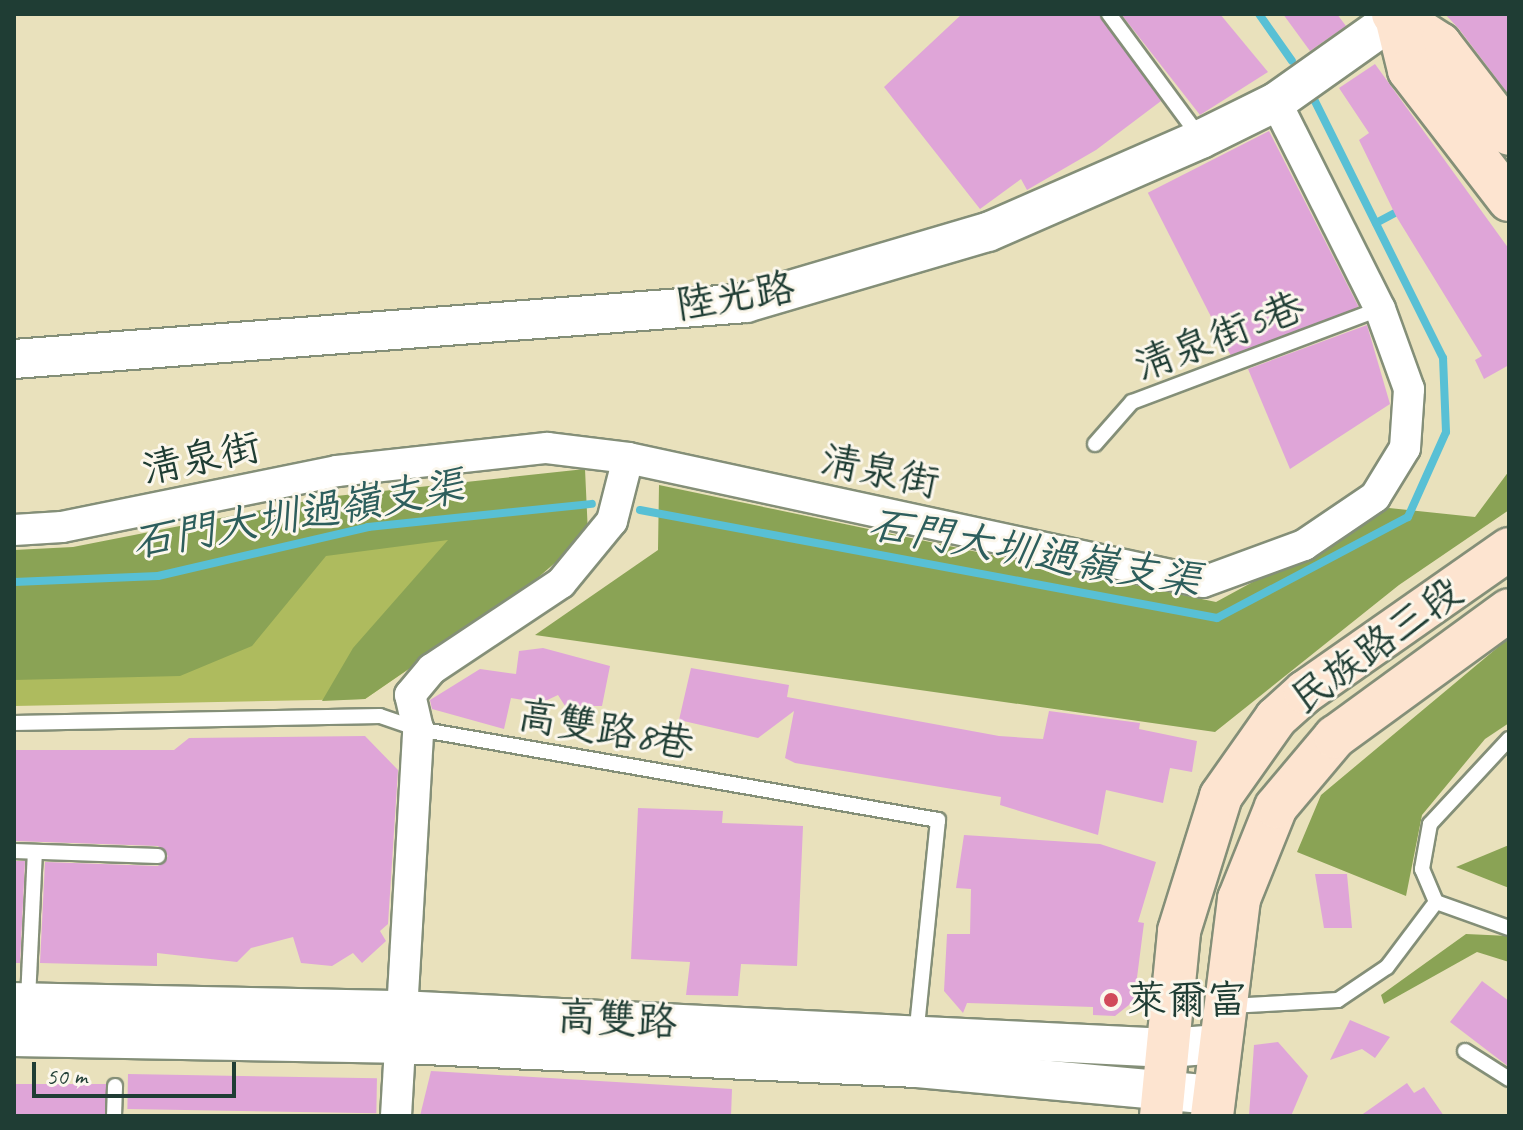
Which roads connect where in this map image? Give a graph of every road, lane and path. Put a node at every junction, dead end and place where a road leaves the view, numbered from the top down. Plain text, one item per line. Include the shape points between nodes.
1 (1109, 14) edge
2 (1394, 16) edge
3 (1276, 102) junction
4 (1507, 131) edge
5 (1201, 139) junction
6 (1509, 200) edge
7 (1380, 309) junction
8 (14, 359) edge
9 (1095, 444) dead end
10 (628, 458) junction
11 (14, 530) edge
12 (1509, 549) edge
13 (1509, 610) edge
14 (14, 723) edge
15 (418, 729) junction
16 (1509, 739) edge
17 (14, 851) edge
18 (35, 852) junction
19 (158, 856) dead end
20 (1436, 902) junction
21 (1509, 928) edge
22 (19, 1014) edge
23 (1221, 1025) junction
24 (402, 1027) junction
25 (916, 1050) junction
26 (1465, 1051) dead end
27 (1509, 1079) edge
28 (1164, 1083) edge
29 (115, 1086) dead end
30 (1213, 1105) edge
31 (114, 1116) edge
32 (396, 1116) edge

1 - 5 lane
2 - 3 street, 陸光路
2 - 4 main road via 1440,44
2 - 6 main road via 1409,70
3 - 5 street, 陸光路
3 - 7 street, 清泉街
5 - 8 street, 陸光路 via 988,232 746,303
7 - 9 lane, 清泉街5巷 via 1132,402
7 - 10 street, 清泉街 via 1409,389 1405,448 1375,497 1304,545 1203,582
10 - 11 street, 清泉街 via 547,448 337,471 62,527
10 - 15 street via 612,521 561,583 432,669 410,695
12 - 28 main road, 民族路三段 via 1332,670 1276,718 1248,754 1221,796 1190,884
13 - 23 main road, 民族路三段 via 1370,709 1303,769 1251,863
14 - 15 lane, 高雙路8巷 via 380,716
15 - 24 street
15 - 25 lane, 高雙路8巷 via 938,820
16 - 20 lane via 1430,824 1422,869
17 - 18 lane
18 - 19 lane
18 - 22 lane
20 - 21 lane
20 - 23 lane via 1387,967 1338,1000
22 - 24 street, 高雙路
23 - 28 street, 高雙路
23 - 30 main road, 民族路三段
24 - 25 street, 高雙路
24 - 32 street
25 - 28 street, 高雙路
26 - 27 lane
28 - 30 street, 高雙路
29 - 31 lane

